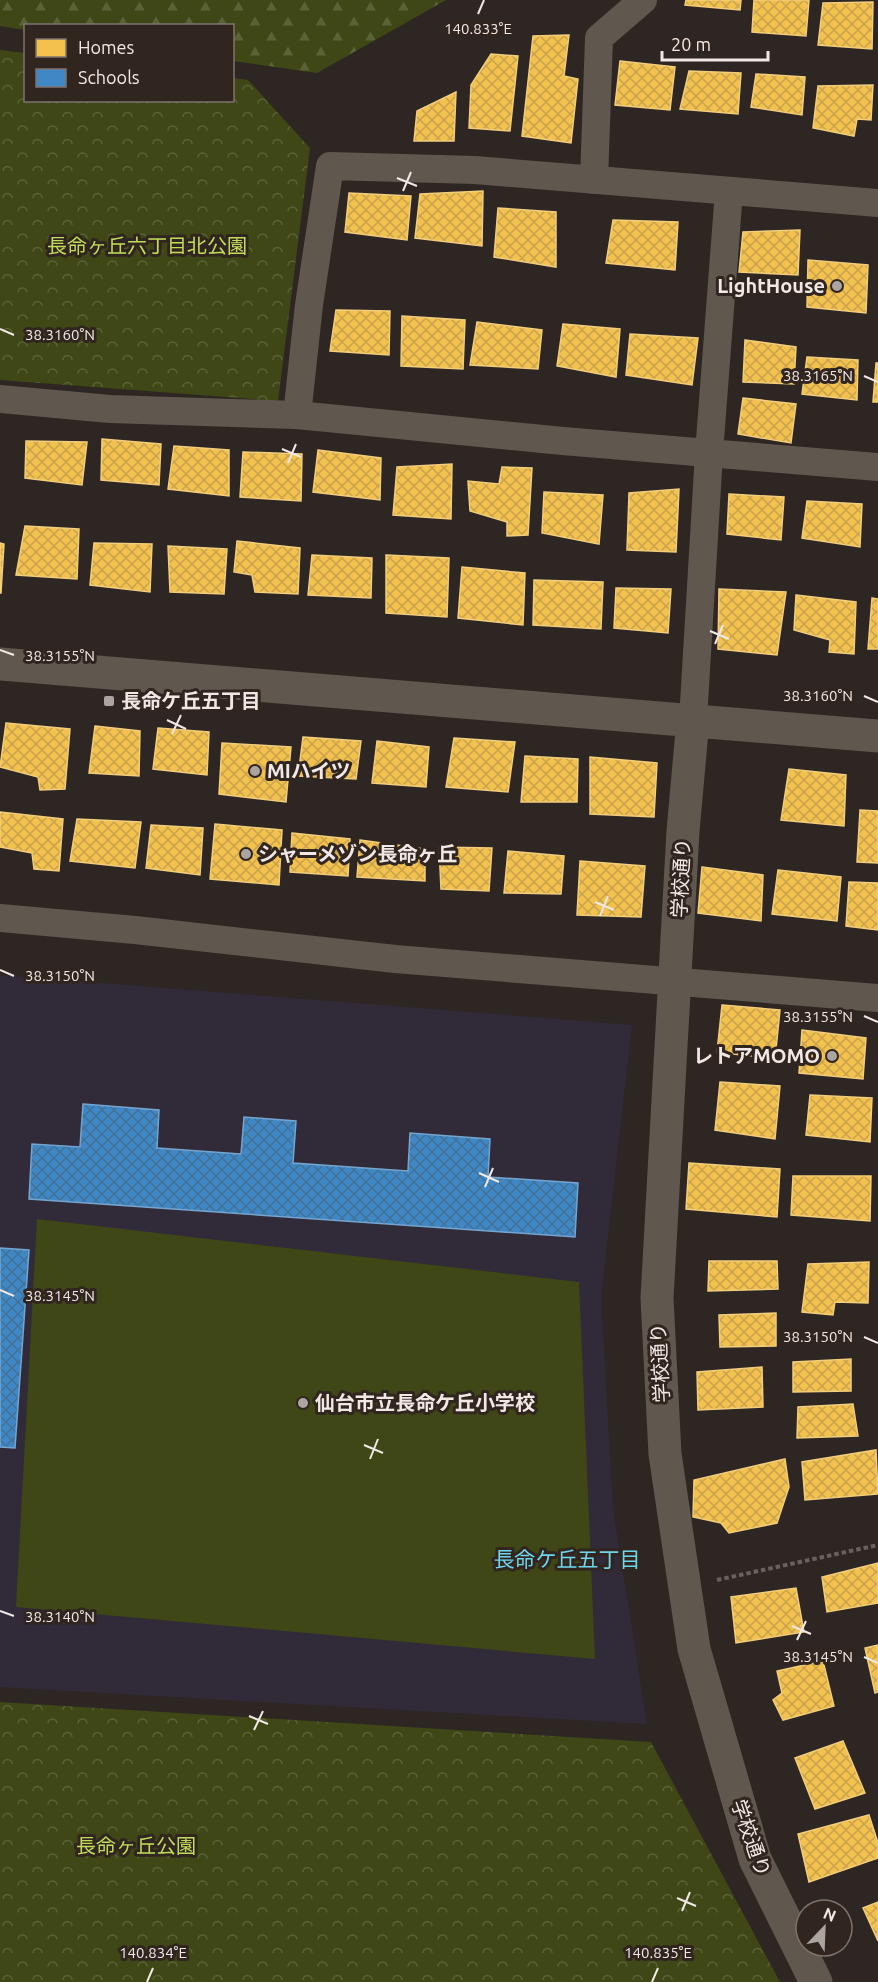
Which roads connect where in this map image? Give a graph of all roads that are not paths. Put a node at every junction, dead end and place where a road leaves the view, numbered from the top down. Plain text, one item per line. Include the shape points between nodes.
1 (643, 0) edge
2 (594, 180) junction
3 (729, 191) junction
4 (878, 203) edge
5 (0, 399) edge
6 (297, 415) junction
7 (709, 453) junction
8 (878, 467) edge
9 (0, 664) edge
10 (693, 720) junction
11 (878, 735) edge
12 (0, 918) edge
13 (676, 983) junction
14 (878, 999) edge
15 (816, 1982) edge

1 - 2 street via 598,38
2 - 3 street
2 - 6 street via 475,170 330,166
3 - 4 street
3 - 7 street
5 - 6 street via 110,409
6 - 7 street
7 - 8 street
7 - 10 street
9 - 10 street
10 - 11 street
10 - 13 street, 学校通り
12 - 13 street via 395,959
13 - 14 street
13 - 15 street, 学校通り via 657,1298 665,1454 694,1649 755,1859

